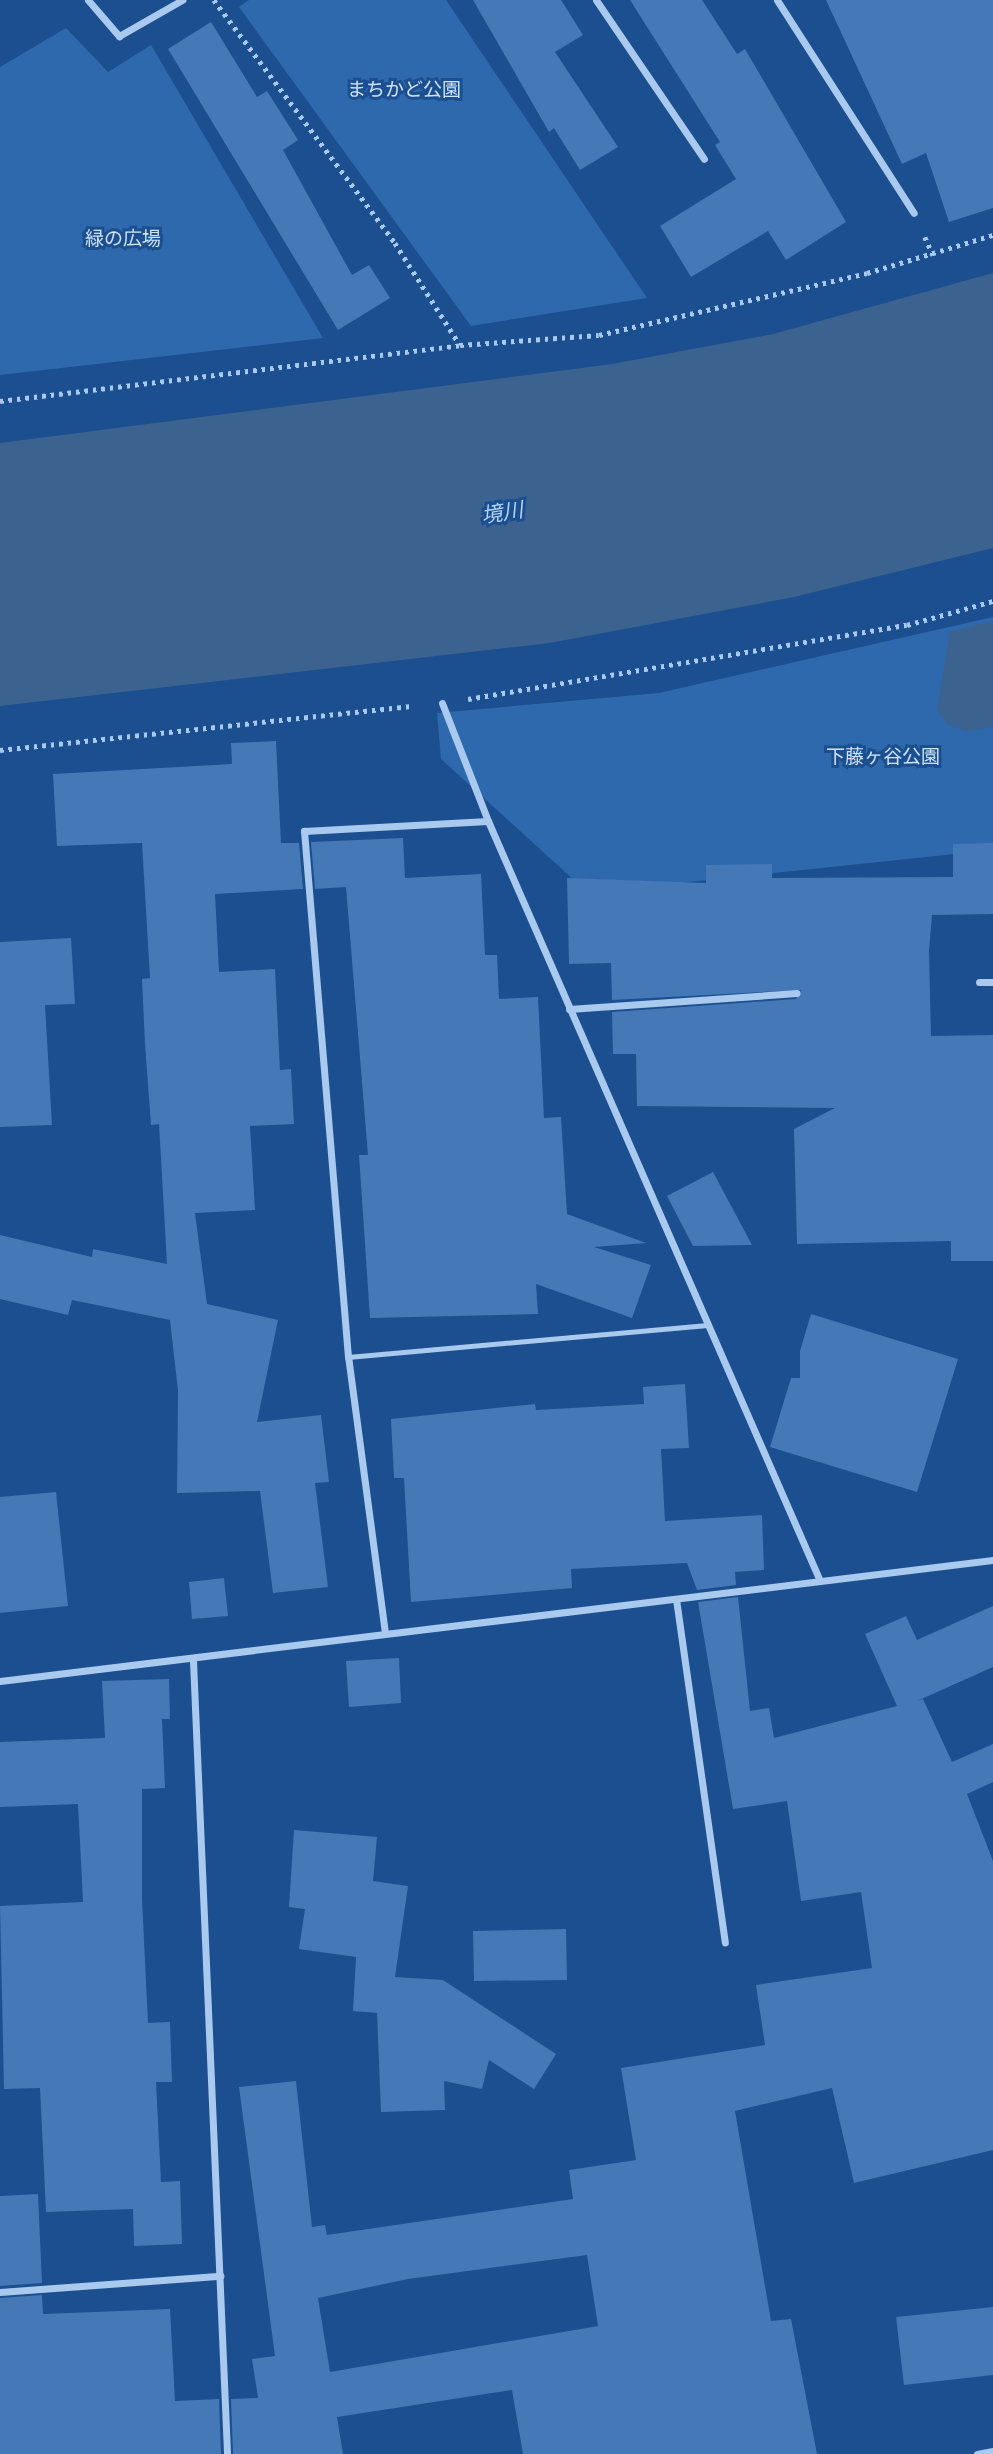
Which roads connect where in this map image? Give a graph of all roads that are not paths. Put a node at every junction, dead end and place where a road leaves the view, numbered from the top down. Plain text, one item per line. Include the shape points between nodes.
1 (88, 0) edge
2 (182, 0) edge
3 (596, 0) edge
4 (776, 0) edge
5 (704, 159) dead end
6 (914, 213) dead end
7 (442, 703) road end
8 (488, 821) junction
9 (979, 982) dead end
10 (993, 982) edge
11 (796, 993) dead end
12 (569, 1009) junction
13 (708, 1325) junction
14 (348, 1357) junction
15 (993, 1560) edge
16 (820, 1581) junction
17 (676, 1599) junction
18 (385, 1633) junction
19 (193, 1661) junction
20 (0, 1681) edge
21 (724, 1943) dead end
22 (220, 2276) junction
23 (0, 2292) edge
24 (993, 2451) edge
25 (227, 2454) edge
26 (977, 2454) edge

1 - 2 street via 119,36
3 - 5 street
4 - 6 street
7 - 8 street
8 - 12 street
8 - 14 street via 304,831
9 - 10 street
11 - 12 street
12 - 13 street
13 - 14 lane
13 - 16 street
14 - 18 street
15 - 16 street
16 - 17 street
17 - 18 street
17 - 21 street
18 - 19 street
19 - 20 street
19 - 22 street
22 - 23 street
22 - 25 street
24 - 26 street

